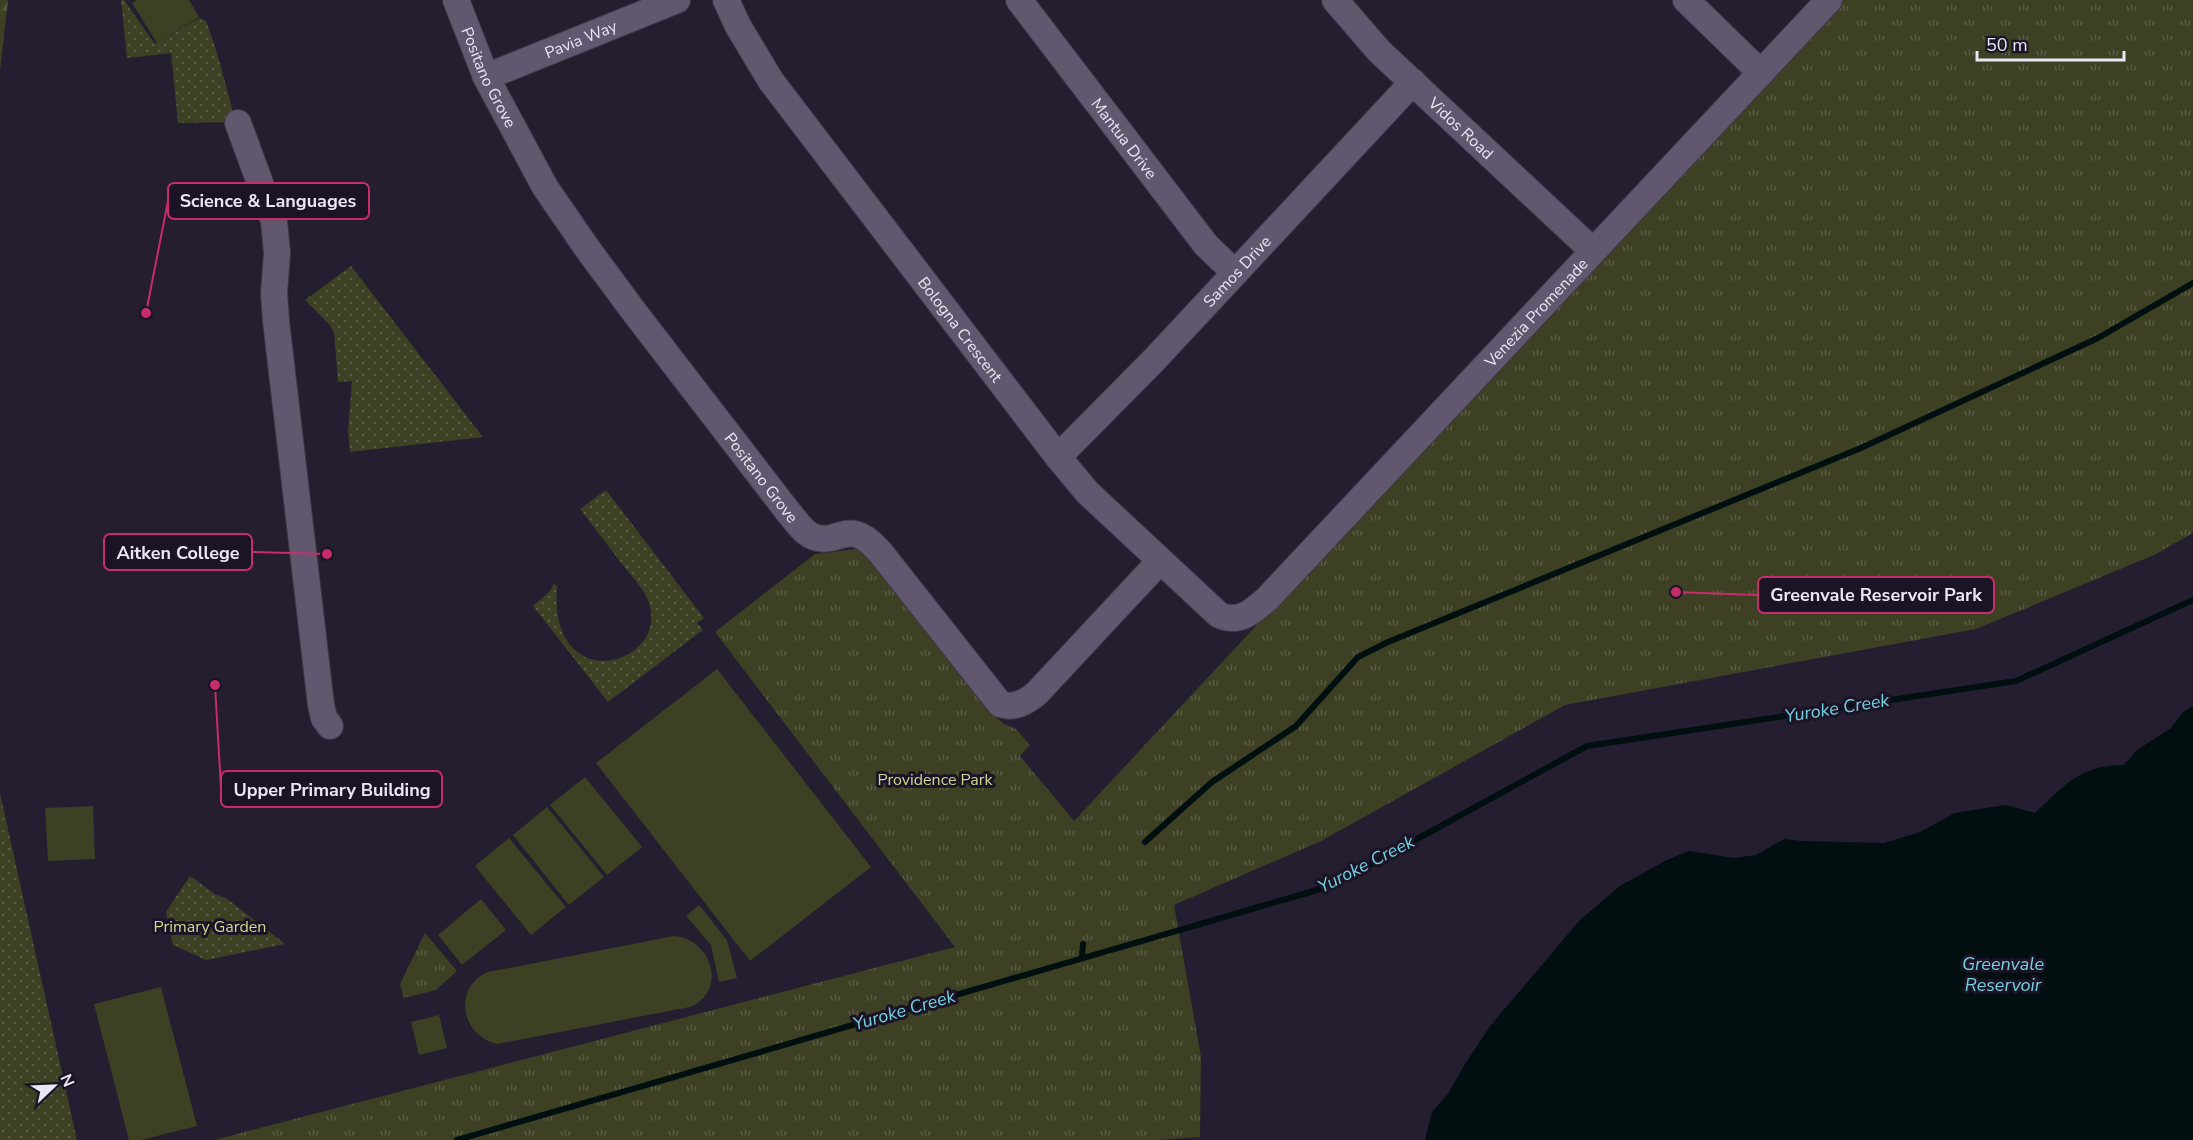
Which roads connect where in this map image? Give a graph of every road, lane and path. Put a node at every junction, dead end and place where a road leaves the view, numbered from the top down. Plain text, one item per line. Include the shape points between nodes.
1 (456, 0) edge
2 (677, 0) edge
3 (726, 0) edge
4 (1019, 0) edge
5 (1335, 0) edge
6 (1686, 0) edge
7 (1829, 0) edge
8 (1761, 72) junction
9 (486, 77) junction
10 (1413, 82) junction
11 (238, 123) dead end
12 (1593, 252) junction
13 (1235, 273) junction
14 (1058, 458) junction
15 (1160, 561) junction
16 (1238, 619) joint
17 (330, 726) dead end

1 - 9 street, Positano Grove
2 - 9 street, Pavia Way
3 - 14 street, Bologna Crescent via 771,81
4 - 13 street, Mantua Drive via 1206,245
5 - 10 street, Vidos Road via 1379,51
6 - 8 street
7 - 8 street, Venezia Promenade
8 - 12 street, Venezia Promenade
9 - 15 street, Positano Grove via 545,187 572,227 802,529 818,538 850,533 869,540 1000,704 1020,704 1037,693
10 - 12 street, Vidos Road
10 - 13 street, Samos Drive
11 - 17 street via 273,221 277,253 276,321 321,705
12 - 16 street, Venezia Promenade via 1267,599
13 - 14 street, Samos Drive
14 - 15 street, Bologna Crescent via 1087,492
15 - 16 street, Bologna Crescent via 1219,615

